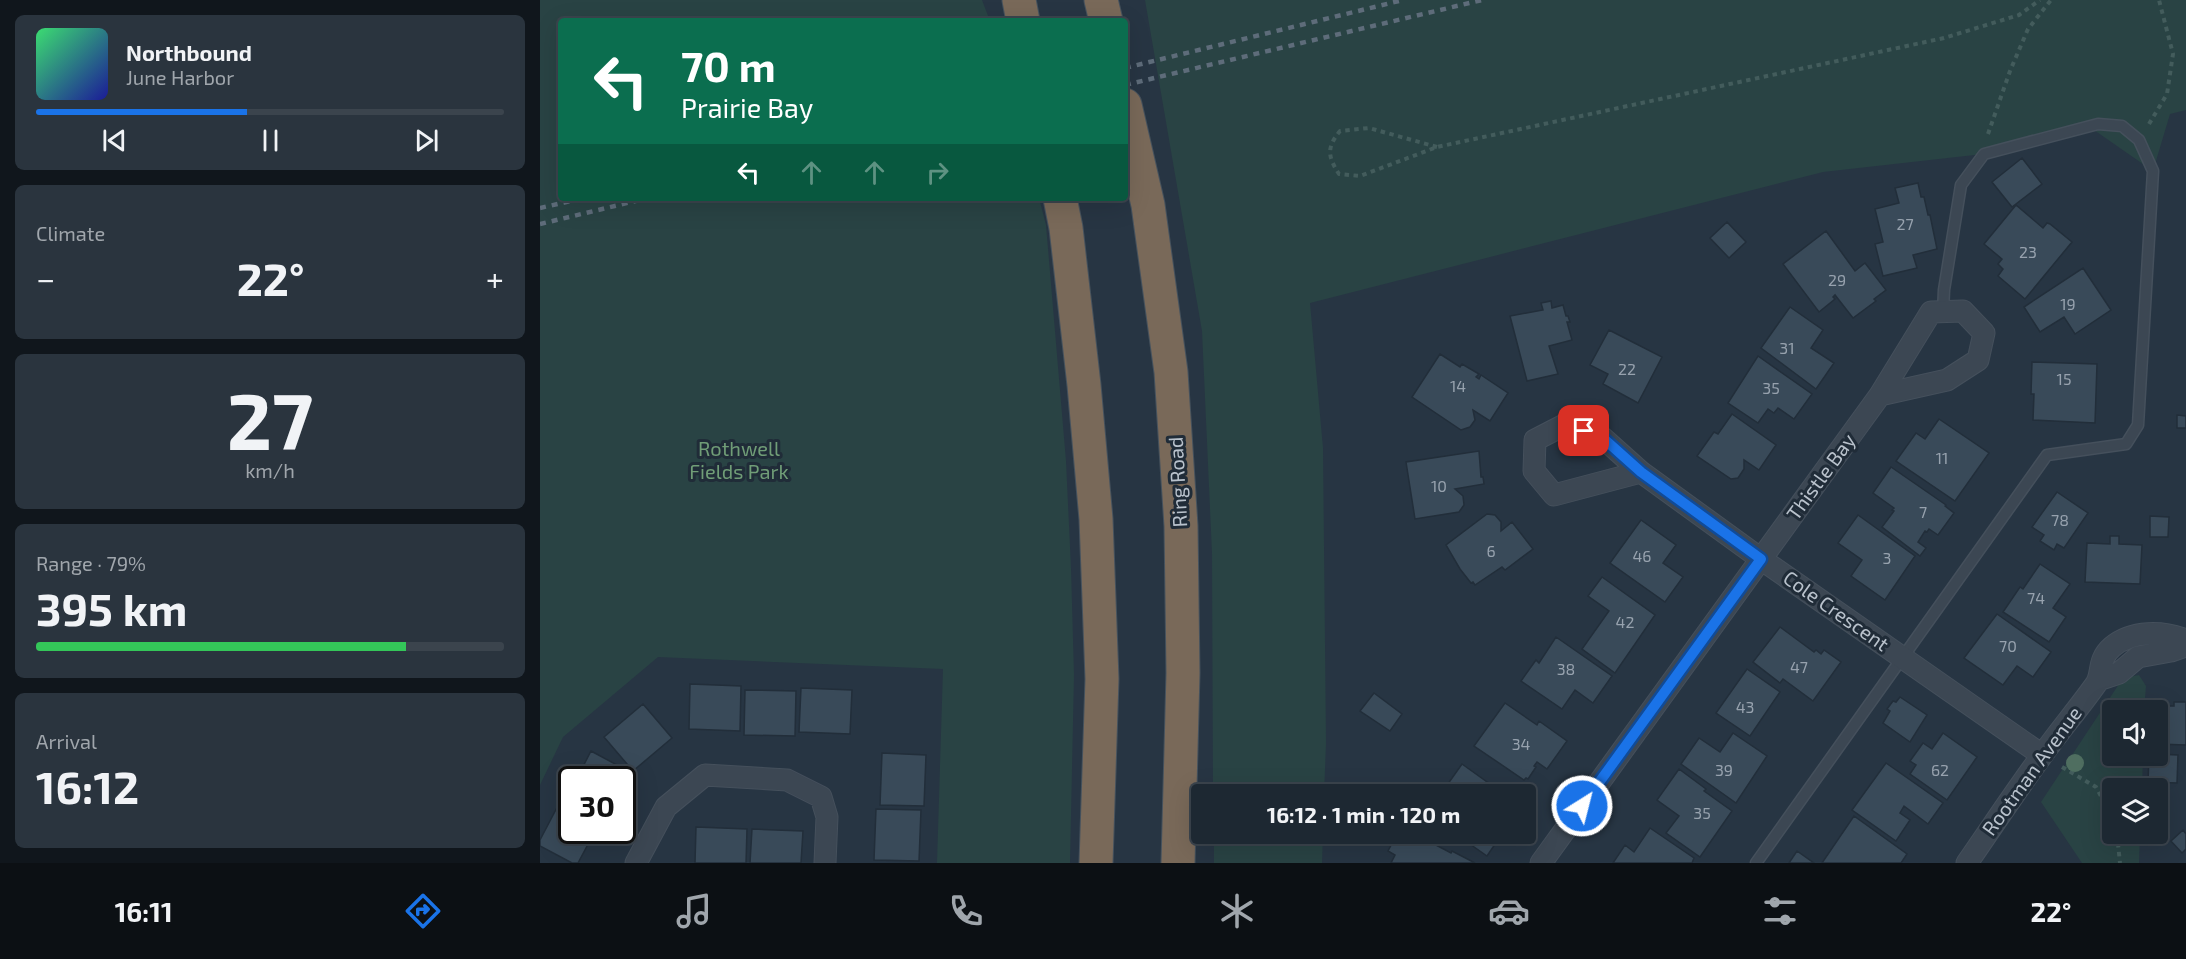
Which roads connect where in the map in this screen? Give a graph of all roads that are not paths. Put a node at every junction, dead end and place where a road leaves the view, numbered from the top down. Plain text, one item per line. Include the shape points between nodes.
1 (1019, 0) edge
2 (1101, 0) edge
3 (1022, 18) edge
4 (1105, 18) edge
5 (1128, 118) edge
6 (1061, 201) edge
7 (1943, 312) junction
8 (1880, 395) junction
9 (1641, 472) junction
10 (1761, 559) junction
11 (2186, 640) edge
12 (2186, 646) edge
13 (1904, 658) junction
14 (2098, 680) junction
15 (2042, 755) junction
16 (636, 863) edge
17 (825, 863) edge
18 (1096, 863) edge
19 (1178, 863) edge
20 (1541, 863) edge
21 (1756, 863) edge
22 (1967, 863) edge

1 - 3 highway
2 - 4 highway
5 - 19 highway, Ring Road via 1148,206 1171,372 1181,526 1183,673
6 - 18 highway via 1096,519 1102,679
7 - 8 street, Thistle Bay via 1930,312
7 - 8 street via 1962,311 1984,333 1978,360 1947,380
7 - 13 lane via 1961,185 1984,154 2098,124 2122,126 2139,140 2153,171 2138,424 2126,444 2047,455
8 - 10 street, Thistle Bay
9 - 9 street, Cole Crescent via 1603,438 1566,424 1535,440 1534,471 1554,495
9 - 10 street, Cole Crescent
10 - 13 street, Cole Crescent
10 - 20 street
11 - 14 street, Rootman Avenue via 2172,635 2128,637 2111,648 2100,664
12 - 14 street, Rootman Avenue via 2138,657 2119,673
13 - 15 street, Cole Crescent
13 - 21 lane
14 - 15 street, Rootman Avenue
15 - 22 street, Rootman Avenue
16 - 17 street via 666,807 705,776 788,780 821,797 827,818

